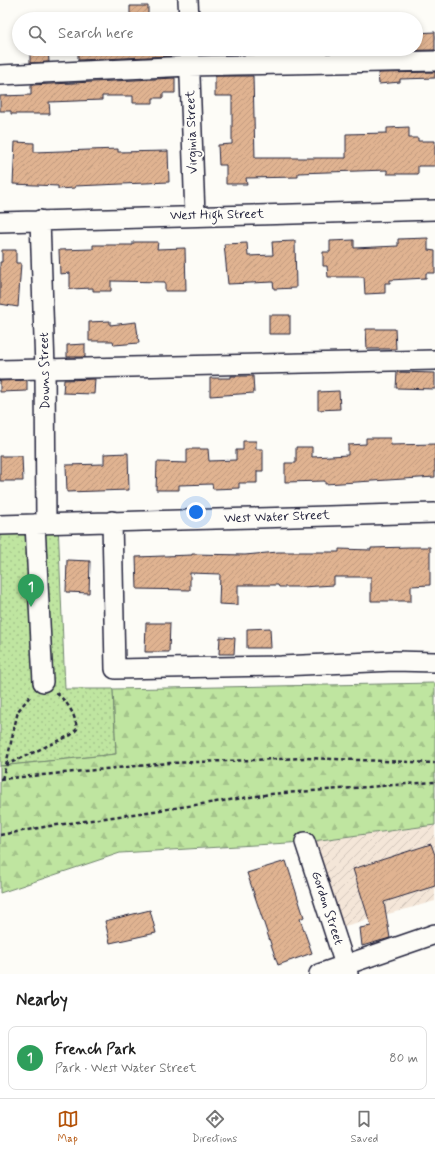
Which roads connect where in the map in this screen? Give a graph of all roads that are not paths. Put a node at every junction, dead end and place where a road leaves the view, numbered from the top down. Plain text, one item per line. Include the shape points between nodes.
1 (188, 0) edge
2 (188, 12) edge
3 (189, 58) edge
4 (435, 61) edge
5 (0, 75) edge
6 (435, 210) edge
7 (195, 216) junction
8 (40, 220) junction
9 (0, 222) edge
10 (435, 360) edge
11 (45, 368) junction
12 (0, 370) edge
13 (435, 513) edge
14 (112, 521) junction
15 (41, 524) junction
16 (0, 525) edge
17 (435, 662) edge
18 (43, 682) road end
19 (305, 842) dead end
20 (435, 934) edge
21 (346, 970) edge
22 (318, 974) edge

1 - 2 street
3 - 4 street
3 - 5 street
3 - 7 street, Virginia Street
6 - 7 street, West High Street
7 - 8 street, West High Street
8 - 9 street, West High Street
8 - 11 street, Downs Street
10 - 11 street
11 - 12 street
11 - 15 street, Downs Street
13 - 14 street, West Water Street
14 - 15 street, West Water Street
14 - 17 street via 116,669
15 - 16 street, West Water Street
15 - 18 street, Downs Street
19 - 21 street, Gordon Street
20 - 21 street
21 - 22 street

